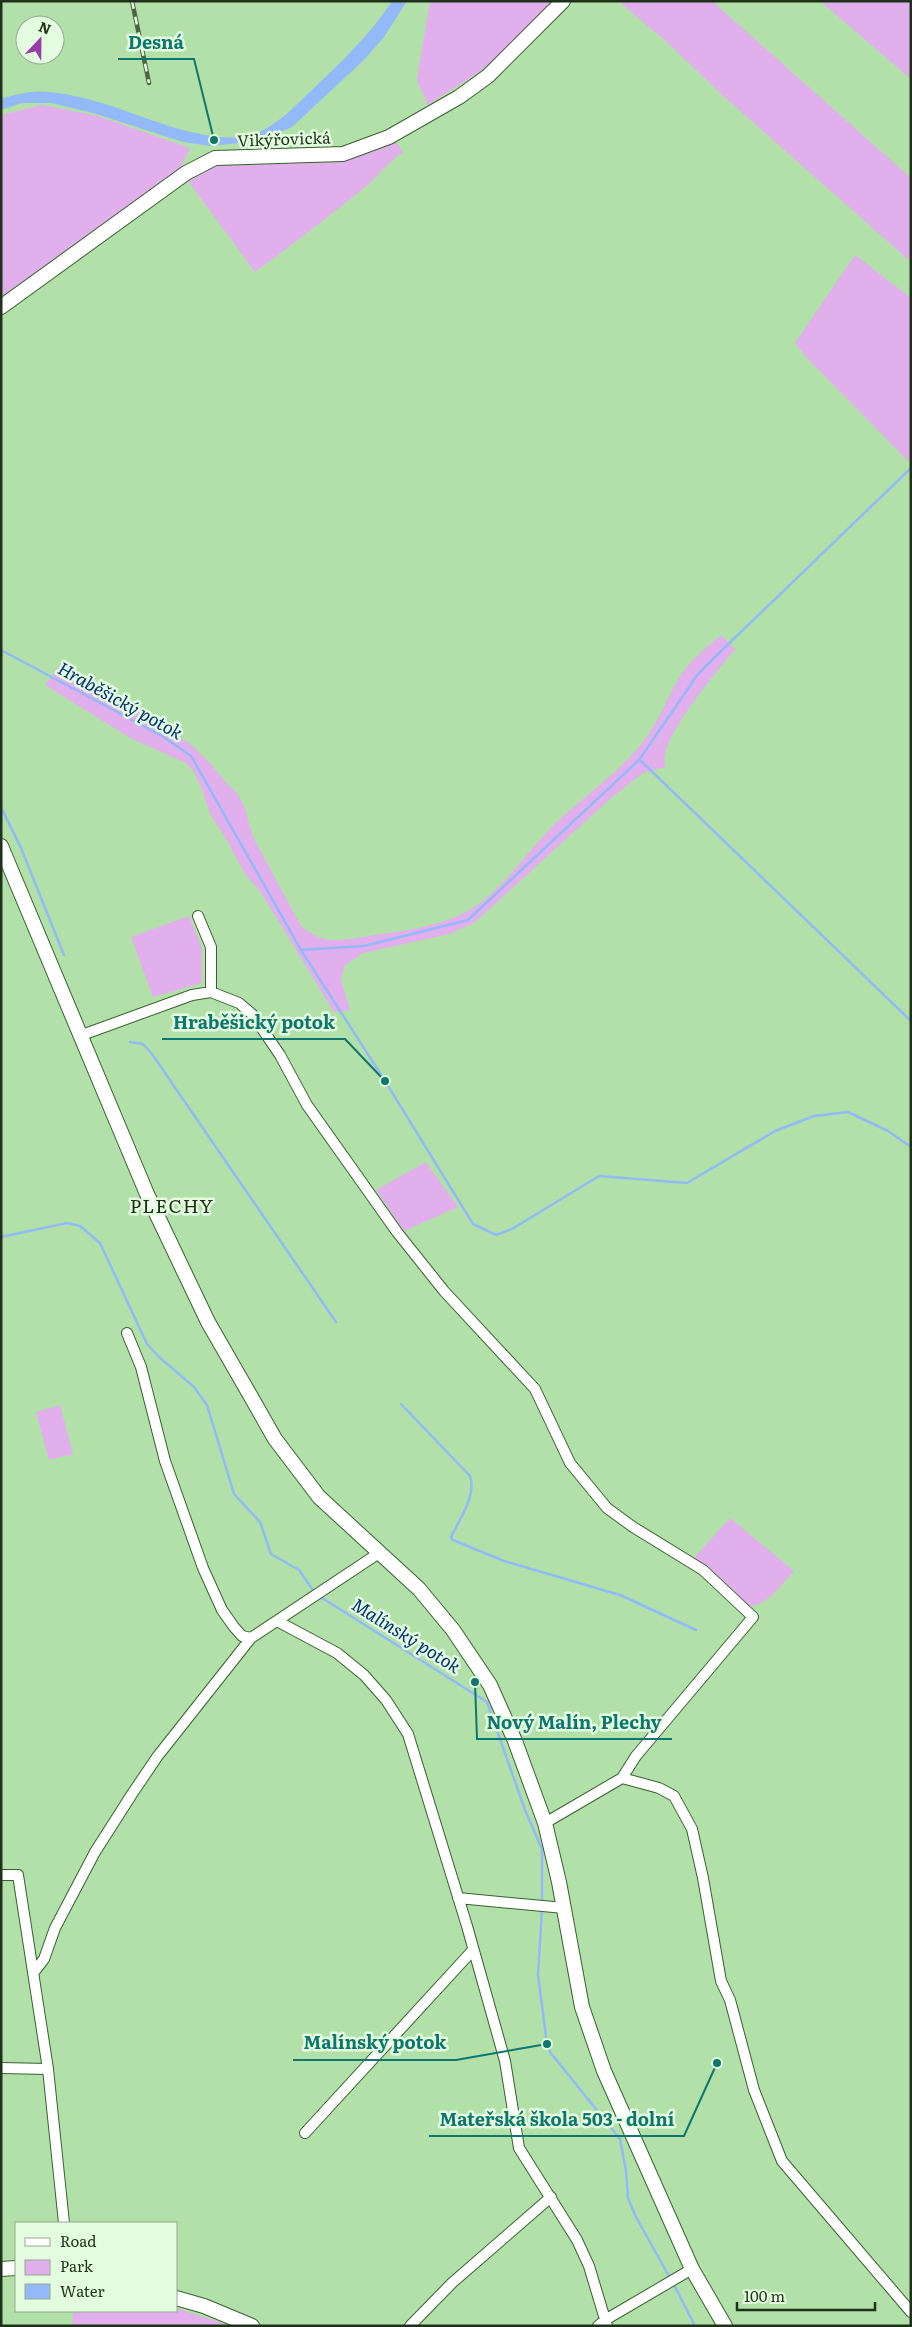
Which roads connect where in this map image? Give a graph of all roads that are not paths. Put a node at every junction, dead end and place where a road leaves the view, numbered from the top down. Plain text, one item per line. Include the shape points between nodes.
1 (563, 1) edge
2 (1, 307) edge
3 (1, 846) edge
4 (198, 916) dead end
5 (211, 992) junction
6 (82, 1035) junction
7 (127, 1334) dead end
8 (379, 1553) junction
9 (277, 1622) junction
10 (251, 1638) junction
11 (622, 1778) junction
12 (544, 1823) junction
13 (1, 1875) edge
14 (458, 1898) junction
15 (564, 1908) junction
16 (473, 1950) junction
17 (34, 1972) junction
18 (1, 2068) edge
19 (48, 2069) junction
20 (305, 2134) dead end
21 (551, 2197) junction
22 (64, 2222) edge
23 (1, 2268) edge
24 (15, 2268) edge
25 (692, 2269) junction
26 (178, 2299) edge
27 (911, 2312) edge
28 (604, 2324) edge
29 (252, 2326) edge
30 (410, 2326) edge
31 (725, 2326) edge

1 - 2 main road, Vikýřovická via 488,76 459,97 389,137 343,154 214,158 186,173
3 - 6 main road
4 - 5 street via 211,947
5 - 6 street via 192,995
5 - 11 street via 239,1003 252,1014 280,1055 307,1105 398,1232 444,1291 535,1389 570,1463 608,1508 703,1570 753,1618 636,1756
6 - 8 main road via 147,1194 209,1325 275,1439 319,1497
7 - 10 street via 141,1367 165,1461 203,1568 222,1610 242,1636
8 - 9 street
8 - 12 main road via 419,1590 453,1630 490,1685 515,1741
9 - 10 street
9 - 14 street via 337,1653 364,1675 386,1700 408,1734
10 - 17 street via 157,1757 116,1819 95,1852 55,1928 44,1959
11 - 12 street
11 - 27 street via 659,1788 674,1796 692,1829 721,1981 730,2000 754,2090 782,2161
12 - 15 main road
13 - 17 street via 18,1876
14 - 15 street
14 - 16 street
15 - 25 main road via 582,2007 604,2072
16 - 20 street
16 - 21 street via 505,2061 519,2148
17 - 19 street
18 - 19 street
19 - 22 street
21 - 28 street via 589,2266 599,2292
21 - 30 street via 452,2283
23 - 24 main road
25 - 28 street
25 - 31 main road
26 - 29 main road

